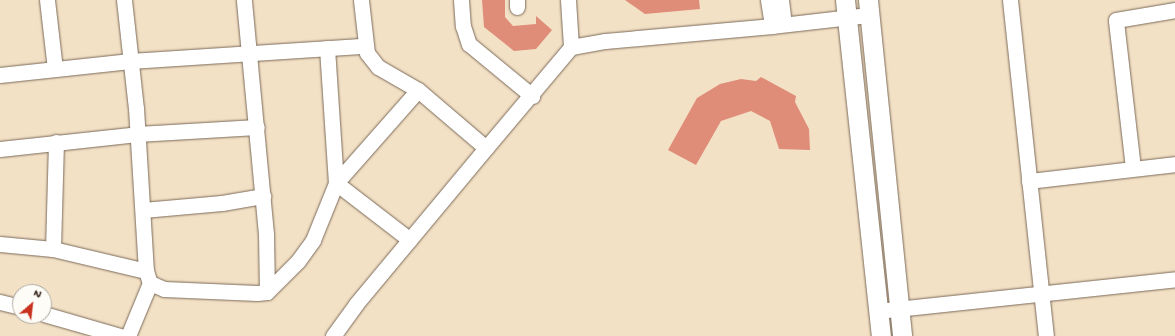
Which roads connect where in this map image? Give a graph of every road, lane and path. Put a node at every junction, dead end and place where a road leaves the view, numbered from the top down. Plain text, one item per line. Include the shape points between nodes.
1 (47, 0) edge
2 (124, 0) edge
3 (244, 0) edge
4 (361, 0) edge
5 (461, 0) edge
6 (568, 0) edge
7 (768, 0) edge
8 (781, 0) edge
9 (1010, 0) edge
10 (868, 7) edge
11 (846, 9) edge
12 (1175, 10) edge
13 (778, 25) junction
14 (365, 46) junction
15 (571, 47) junction
16 (327, 48) junction
17 (250, 51) junction
18 (130, 61) junction
19 (55, 69) junction
20 (0, 75) edge
21 (418, 90) junction
22 (532, 96) junction
23 (257, 127) junction
24 (137, 134) junction
25 (56, 142) junction
26 (486, 148) junction
27 (0, 149) edge
28 (1175, 164) edge
29 (1133, 168) junction
30 (1029, 181) junction
31 (336, 183) junction
32 (263, 196) junction
33 (143, 210) junction
34 (410, 240) junction
35 (0, 244) edge
36 (53, 249) junction
37 (148, 277) junction
38 (1175, 279) edge
39 (267, 292) junction
40 (1041, 294) junction
41 (0, 302) edge
42 (12, 305) edge
43 (899, 310) junction
44 (878, 311) junction
45 (52, 316) edge
46 (120, 336) edge
47 (128, 336) edge
48 (333, 336) edge
49 (881, 336) edge
50 (902, 336) edge
51 (1046, 336) edge

1 - 19 street
2 - 18 street
3 - 17 street
4 - 14 street
5 - 22 street via 463,26 469,44
6 - 15 street
7 - 13 street
8 - 13 street
9 - 30 street
10 - 11 street
10 - 43 street
11 - 13 street
11 - 44 street
12 - 29 street via 1116,20
13 - 15 street via 605,41
14 - 16 street
14 - 21 street via 378,67
15 - 22 street
16 - 17 street
16 - 31 street
17 - 18 street
17 - 23 street
18 - 19 street
18 - 24 street
19 - 20 street
21 - 26 street
21 - 31 street
22 - 26 street
23 - 24 street
23 - 32 street
24 - 25 street
24 - 33 street
25 - 27 street
25 - 36 street
26 - 34 street
28 - 29 street
29 - 30 street
30 - 40 street
31 - 34 street
31 - 39 street via 313,240 298,261
32 - 33 street via 222,203
32 - 39 street
33 - 37 street
34 - 48 street via 356,304
35 - 36 street
36 - 37 street
37 - 39 street via 164,289
37 - 47 street
38 - 40 street
40 - 43 street
40 - 51 street
41 - 42 street
43 - 44 street
43 - 50 street
44 - 49 street
45 - 46 street

